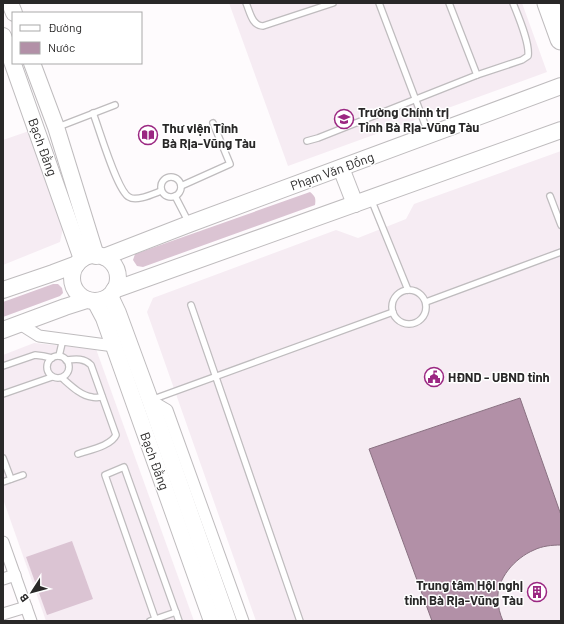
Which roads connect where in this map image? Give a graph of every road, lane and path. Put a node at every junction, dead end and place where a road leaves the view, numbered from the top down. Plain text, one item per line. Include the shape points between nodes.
1 (246, 3) edge
2 (333, 3) edge
3 (378, 3) edge
4 (449, 3) edge
5 (513, 3) edge
6 (548, 3) edge
7 (3, 36) edge
8 (561, 38) edge
9 (12, 59) edge
10 (14, 64) edge
11 (32, 64) edge
12 (477, 75) junction
13 (561, 86) edge
14 (415, 99) junction
15 (114, 105) dead end
16 (93, 113) junction
17 (213, 123) dead end
18 (56, 128) junction
19 (561, 130) edge
20 (429, 135) junction
21 (307, 141) dead end
22 (340, 168) junction
23 (181, 186) junction
24 (161, 191) junction
25 (175, 196) junction
26 (550, 196) dead end
27 (371, 198) junction
28 (354, 204) junction
29 (189, 224) junction
30 (561, 225) edge
31 (561, 252) edge
32 (90, 259) junction
33 (3, 290) edge
34 (408, 290) junction
35 (101, 297) junction
36 (426, 302) junction
37 (191, 305) dead end
38 (393, 312) junction
39 (20, 324) junction
40 (3, 330) edge
41 (63, 339) junction
42 (114, 346) junction
43 (59, 356) junction
44 (52, 358) junction
45 (66, 360) junction
46 (3, 366) edge
47 (216, 376) junction
48 (52, 377) junction
49 (62, 378) junction
50 (3, 394) edge
51 (102, 397) junction
52 (150, 400) junction
53 (78, 454) dead end
54 (3, 458) edge
55 (23, 475) dead end
56 (11, 479) junction
57 (3, 482) edge
58 (3, 542) edge
59 (15, 575) junction
60 (3, 579) edge
61 (26, 607) junction
62 (176, 612) junction
63 (3, 614) edge
64 (154, 620) edge
65 (31, 621) edge
66 (179, 621) edge
67 (212, 621) edge
68 (228, 621) edge
69 (243, 621) edge
70 (300, 621) edge

1 - 2 lane via 259,26
3 - 14 lane
4 - 12 lane
5 - 12 lane via 526,40 528,56
6 - 8 highway
7 - 9 street, Bạch Đằng
10 - 32 street, Bạch Đằng
11 - 18 street, Bạch Đằng
12 - 14 lane
13 - 20 street, Phạm Văn Đồng
14 - 20 lane
14 - 21 lane
15 - 16 lane
16 - 18 lane
16 - 24 lane via 124,193 134,199
17 - 23 lane via 230,164
18 - 32 street, Bạch Đằng
19 - 27 street
20 - 22 street, Phạm Văn Đồng
22 - 28 street
22 - 29 street, Phạm Văn Đồng
23 - 24 lane via 178,180 172,177 164,179
23 - 25 lane via 180,192
24 - 25 lane via 166,196
25 - 29 lane
26 - 30 lane
27 - 28 street
27 - 34 lane
28 - 35 street
29 - 32 street, Phạm Văn Đồng
31 - 36 lane
32 - 33 street, Phạm Văn Đồng
32 - 35 street via 110,262 115,268 117,283
32 - 35 street via 73,270 72,285 81,297
34 - 36 lane via 416,291
34 - 38 lane via 397,295 392,305
35 - 39 street
35 - 42 street, Bạch Đằng via 104,318
35 - 52 street, Bạch Đằng via 118,314
36 - 38 lane via 423,317 415,323 404,323
37 - 47 lane
38 - 47 lane
39 - 40 street
39 - 41 street via 39,336
41 - 42 street
41 - 43 lane
42 - 67 street, Bạch Đằng
43 - 44 lane
43 - 45 lane
44 - 46 lane via 35,355
44 - 48 lane via 46,368
45 - 49 lane via 69,367 67,374
45 - 51 lane via 83,359 91,365
47 - 52 lane
47 - 70 lane
48 - 49 lane
48 - 50 lane
49 - 51 lane via 80,393 93,398
51 - 53 lane via 116,436 108,444
52 - 68 street, Bạch Đằng
52 - 69 street via 167,410
54 - 56 lane
55 - 56 lane
56 - 57 lane
58 - 59 street
59 - 60 street
59 - 61 street
61 - 63 street
61 - 65 street
62 - 64 lane
62 - 64 lane via 124,467 105,475
62 - 66 lane

